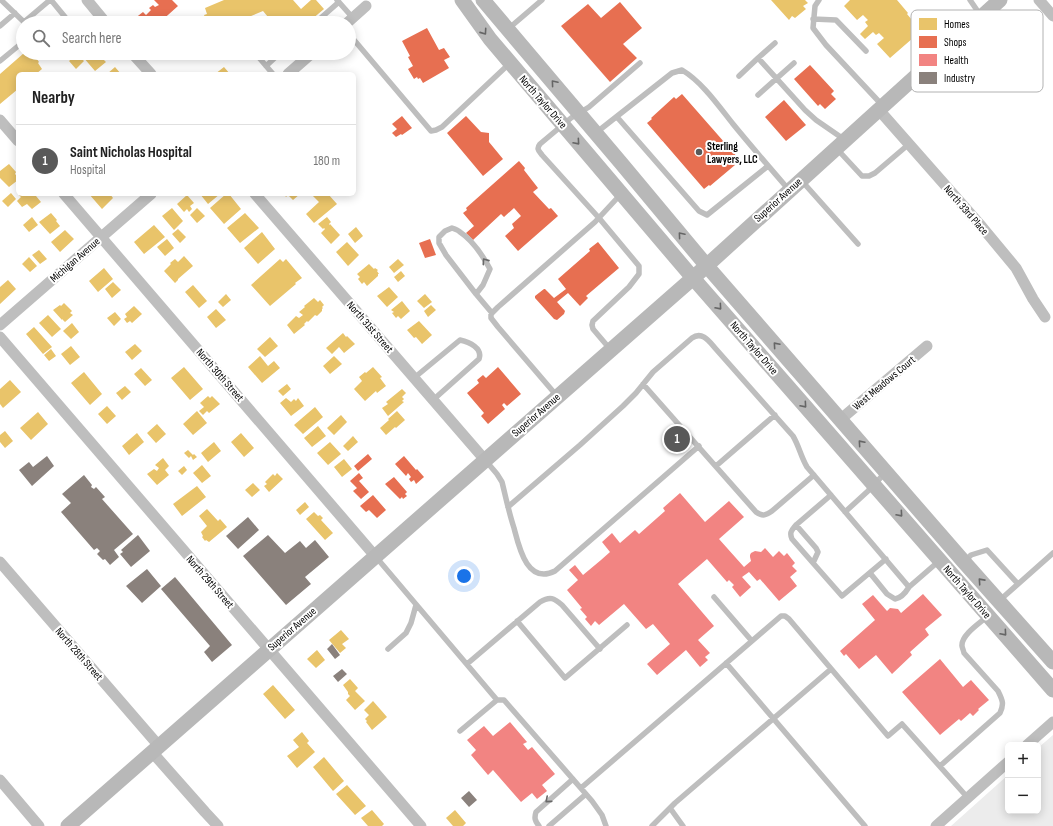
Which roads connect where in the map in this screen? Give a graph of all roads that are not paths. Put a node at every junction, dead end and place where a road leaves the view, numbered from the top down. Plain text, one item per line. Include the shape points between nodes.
1 (1, 0) edge
2 (50, 0) edge
3 (87, 0) edge
4 (462, 0) edge
5 (483, 0) edge
6 (542, 0) edge
7 (819, 0) edge
8 (970, 0) edge
9 (1039, 0) edge
10 (338, 1) edge
11 (366, 6) dead end
12 (977, 10) edge
13 (15, 13) junction
14 (18, 16) edge
15 (32, 16) edge
16 (64, 16) edge
17 (100, 16) edge
18 (322, 16) edge
19 (347, 16) edge
20 (355, 16) edge
21 (1053, 16) edge
22 (813, 19) junction
23 (0, 26) edge
24 (508, 29) junction
25 (356, 42) edge
26 (775, 43) dead end
27 (16, 48) edge
28 (866, 51) dead end
29 (758, 58) junction
30 (138, 60) edge
31 (261, 60) edge
32 (272, 60) edge
33 (304, 60) edge
34 (0, 61) edge
35 (510, 63) junction
36 (640, 63) dead end
37 (794, 64) dead end
38 (266, 66) junction
39 (149, 72) edge
40 (271, 72) edge
41 (290, 72) edge
42 (739, 76) dead end
43 (777, 79) junction
44 (911, 81) edge
45 (758, 95) dead end
46 (881, 108) junction
47 (579, 113) junction
48 (617, 117) junction
49 (0, 120) edge
50 (563, 125) junction
51 (596, 133) junction
52 (16, 139) edge
53 (841, 144) junction
54 (909, 144) junction
55 (768, 166) junction
56 (801, 180) junction
57 (789, 190) junction
58 (622, 193) junction
59 (66, 196) edge
60 (149, 196) edge
61 (257, 196) edge
62 (598, 218) junction
63 (101, 237) junction
64 (858, 244) dead end
65 (706, 265) junction
66 (693, 278) junction
67 (476, 294) junction
68 (492, 313) junction
69 (1045, 317) dead end
70 (0, 325) edge
71 (0, 337) edge
72 (927, 346) dead end
73 (611, 349) junction
74 (414, 378) junction
75 (643, 384) junction
76 (557, 397) junction
77 (433, 400) junction
78 (775, 416) junction
79 (840, 419) junction
80 (699, 446) junction
81 (485, 460) junction
82 (716, 466) junction
83 (886, 472) junction
84 (814, 475) junction
85 (874, 485) junction
86 (831, 495) junction
87 (508, 507) junction
88 (845, 512) junction
89 (796, 525) junction
90 (1053, 553) edge
91 (375, 556) junction
92 (886, 559) junction
93 (940, 560) junction
94 (0, 562) edge
95 (813, 562) junction
96 (964, 562) junction
97 (870, 573) junction
98 (1018, 584) junction
99 (909, 587) junction
100 (714, 597) dead end
101 (999, 601) junction
102 (416, 605) junction
103 (988, 616) junction
104 (517, 621) junction
105 (627, 626) dead end
106 (751, 640) junction
107 (388, 649) dead end
108 (600, 649) junction
109 (269, 650) junction
110 (726, 662) junction
111 (1053, 662) edge
112 (467, 664) junction
113 (831, 669) junction
114 (1053, 690) edge
115 (497, 700) junction
116 (773, 718) junction
117 (1053, 722) edge
118 (460, 731) dead end
119 (1030, 742) edge
120 (155, 749) junction
121 (1005, 765) edge
122 (940, 766) junction
123 (573, 779) junction
124 (0, 780) edge
125 (581, 788) junction
126 (586, 794) junction
127 (968, 798) junction
128 (670, 808) junction
129 (39, 826) edge
130 (68, 826) edge
131 (218, 826) edge
132 (421, 826) edge
133 (539, 826) edge
134 (549, 826) edge
135 (606, 826) edge
136 (652, 826) edge
137 (684, 826) edge
138 (865, 826) edge
139 (936, 826) edge

1 - 13 lane
2 - 15 lane
2 - 16 lane
3 - 17 street
4 -> 35 main road, North Taylor Drive
5 - 24 main road, North Taylor Drive
6 - 24 lane
7 - 22 lane via 814,6
8 - 12 lane
9 - 21 street
10 - 18 lane
10 - 19 lane
11 - 20 street
13 - 14 lane
13 - 23 lane
22 - 28 lane via 836,20
22 - 46 lane via 813,28
47 -> 24 main road, North Taylor Drive
25 - 35 lane via 431,131 442,127
26 - 29 lane
27 - 34 lane
29 - 42 lane
29 - 43 lane
30 - 39 street
31 - 38 lane
32 - 38 lane
33 - 41 street
35 - 50 main road, North Taylor Drive
36 - 47 lane
37 - 43 lane
38 - 40 lane
43 - 45 lane
43 - 53 lane
44 - 46 main road, Superior Avenue
46 - 53 main road, Superior Avenue
46 - 54 street, North 33rd Place
47 - 50 lane
47 - 51 main road, North Taylor Drive
48 - 51 lane
48 - 55 lane via 672,73 682,70 715,102
48 - 55 lane via 699,211 707,215
49 - 52 street
50 -> 58 main road, North Taylor Drive
50 - 62 lane via 540,144 538,150
65 -> 51 main road, North Taylor Drive
53 - 54 lane via 862,176 868,176
53 - 56 main road, Superior Avenue
54 - 69 street, North 33rd Place via 1012,264
55 - 57 lane
56 - 57 main road, Superior Avenue
56 - 64 lane
57 - 65 main road, Superior Avenue
58 - 62 lane
58 - 66 main road, North Taylor Drive
59 - 63 street, North 30th Street
60 - 63 street, Michigan Avenue
61 - 74 street, North 31st Street
62 - 68 lane
62 - 73 lane via 639,266 639,274 629,287 593,321 593,329
63 - 70 street, Michigan Avenue
63 - 91 street, North 30th Street
65 - 66 main road, Superior Avenue
79 -> 65 main road, North Taylor Drive
66 - 73 main road, Superior Avenue
66 -> 85 main road, North Taylor Drive
67 -> 67 lane via 490,269 460,231 452,228 439,236 438,242
67 - 68 lane
68 - 76 lane via 491,318
71 - 109 street, North 29th Street
72 - 79 street, West Meadows Court
73 - 76 main road, Superior Avenue
74 - 77 street, North 31st Street
74 - 77 lane via 460,340 468,342 480,351 479,359
75 - 78 lane via 688,341 700,335 708,339
75 - 80 lane
75 - 87 lane via 623,406
76 - 81 main road, Superior Avenue
77 - 81 street, North 31st Street
78 - 82 lane
78 - 84 lane via 797,442 803,460
83 -> 79 main road, North Taylor Drive
80 - 82 lane
80 - 87 lane via 549,574 535,572 526,562 518,546
81 - 87 lane via 502,482
81 - 91 main road, Superior Avenue
82 - 84 lane via 761,515 772,511
83 - 85 lane
83 - 96 main road, North Taylor Drive
84 - 86 lane
85 - 88 lane
85 -> 93 main road, North Taylor Drive
86 - 88 lane
86 - 89 lane
88 - 92 lane
89 - 95 lane via 818,552
89 - 95 lane via 790,535
90 - 98 lane
91 - 102 lane
91 - 109 main road, Superior Avenue
92 - 97 lane
92 - 99 lane
93 - 99 lane
93 - 103 main road, North Taylor Drive
94 - 120 street, North 28th Street
95 - 97 lane via 842,596
96 - 98 lane via 971,555 987,550
101 -> 96 main road, North Taylor Drive
97 - 99 lane via 887,594 895,599
98 - 101 lane
100 - 106 lane
101 - 111 main road, North Taylor Drive
102 - 107 lane via 406,633
102 - 112 lane
103 -> 114 main road, North Taylor Drive
103 - 122 lane via 965,636 962,646 964,652 998,691 1003,706 1000,714
104 - 108 lane via 540,602 551,598 562,605
104 - 108 lane via 566,678
104 - 112 lane
105 - 108 lane
106 - 110 lane
106 - 113 lane via 777,618 785,616
109 - 120 main road, Superior Avenue
109 - 132 street, North 29th Street
110 - 116 lane
110 - 125 lane
112 - 115 lane
113 - 116 lane
113 - 122 lane via 888,736 902,724
115 - 118 lane
115 - 123 lane via 504,700 508,704
116 - 128 lane
116 - 138 lane
117 - 119 street
120 - 130 main road, Superior Avenue
120 - 131 street, North 28th Street
121 - 127 street
122 - 127 lane
123 - 125 lane
123 -> 133 lane via 536,812 534,816
124 - 129 street
125 - 126 lane
126 - 134 lane
126 - 135 lane via 602,814
127 - 139 street
128 - 136 lane
128 - 137 lane

